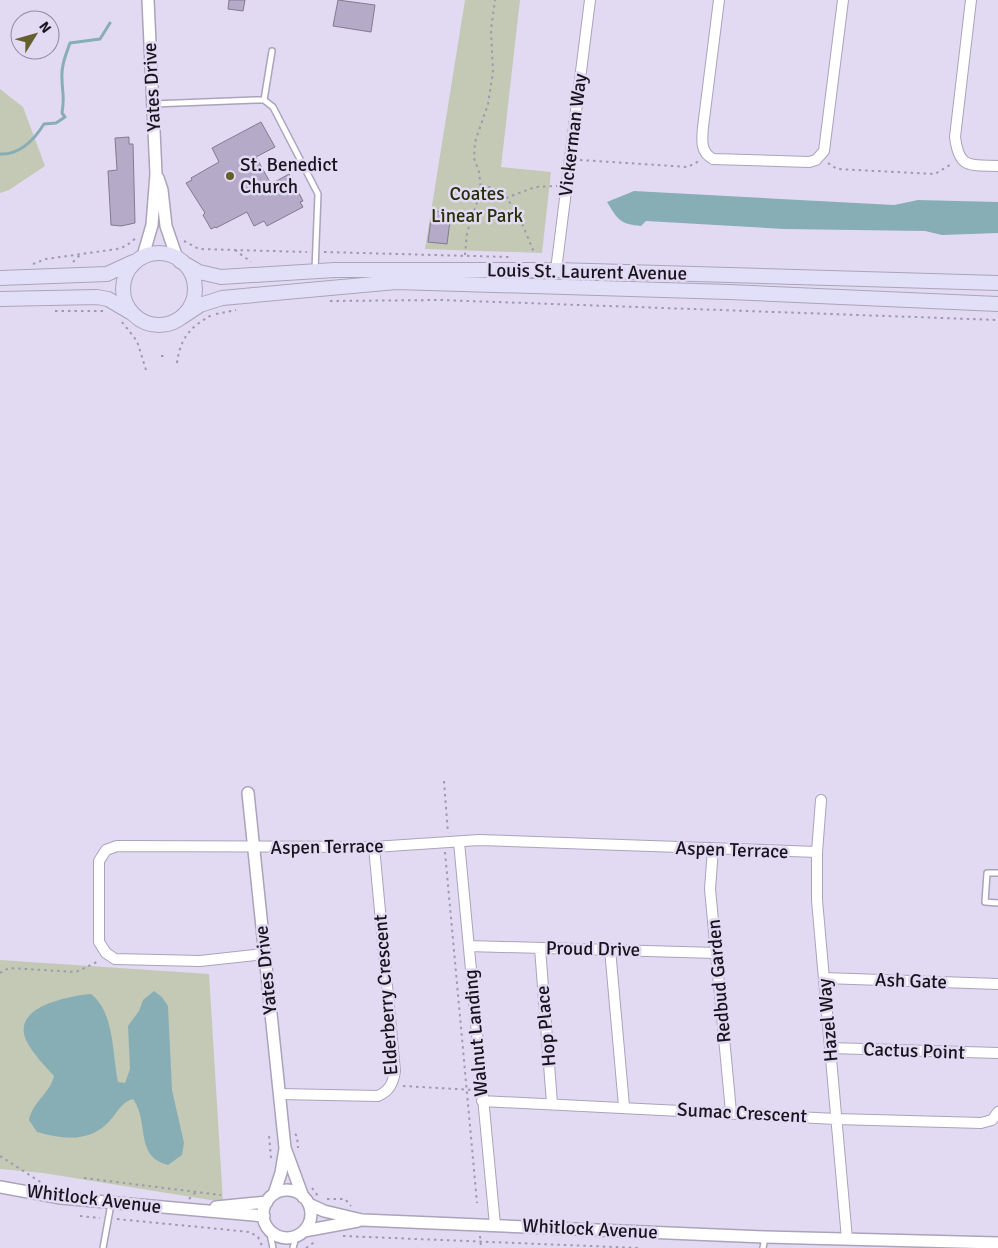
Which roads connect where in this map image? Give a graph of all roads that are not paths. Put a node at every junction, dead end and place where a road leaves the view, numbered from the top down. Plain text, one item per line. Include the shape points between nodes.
1 (148, 0) edge
2 (590, 0) edge
3 (719, 0) edge
4 (843, 0) edge
5 (971, 0) edge
6 (272, 51) dead end
7 (264, 100) junction
8 (153, 104) junction
9 (998, 166) edge
10 (156, 174) junction
11 (139, 259) junction
12 (179, 259) junction
13 (556, 270) junction
14 (315, 271) junction
15 (0, 278) edge
16 (998, 284) edge
17 (0, 299) edge
18 (998, 304) edge
19 (132, 312) junction
20 (182, 317) junction
21 (248, 793) dead end
22 (821, 800) dead end
23 (459, 842) junction
24 (254, 847) junction
25 (374, 847) junction
26 (713, 849) junction
27 (817, 852) junction
28 (998, 873) edge
29 (998, 903) edge
30 (469, 946) junction
31 (540, 948) junction
32 (610, 949) junction
33 (716, 953) junction
34 (264, 954) junction
35 (824, 978) junction
36 (998, 984) edge
37 (830, 1048) junction
38 (998, 1053) edge
39 (279, 1094) junction
40 (482, 1100) junction
41 (552, 1103) junction
42 (624, 1106) junction
43 (731, 1112) junction
44 (998, 1112) edge
45 (836, 1119) junction
46 (285, 1148) junction
47 (0, 1187) edge
48 (271, 1198) junction
49 (306, 1200) junction
50 (112, 1203) junction
51 (189, 1210) junction
52 (264, 1216) junction
53 (362, 1220) junction
54 (495, 1225) junction
55 (269, 1229) junction
56 (298, 1239) edge
57 (764, 1242) edge
58 (998, 1243) edge
59 (847, 1244) edge
60 (103, 1248) edge
61 (273, 1248) edge

1 - 8 street, Yates Drive
2 - 13 street, Vickerman Way
3 - 4 street via 703,127 702,144 707,156 714,159 809,162 819,158 824,151
5 - 9 street via 955,136 960,160 969,165
6 - 7 lane
7 - 8 lane
7 - 14 lane via 276,112 317,188
8 - 10 street, Yates Drive
10 - 11 street, Yates Drive via 152,225
10 - 12 street, Yates Drive via 162,190 166,226
11 - 12 main road via 158,253
11 - 15 main road via 107,274
11 - 19 main road via 126,275 123,292
12 - 14 main road, Louis St. Laurent Avenue via 199,272 215,277
12 - 20 main road via 187,267 194,283 192,302
13 - 14 main road, Louis St. Laurent Avenue
13 - 16 main road, Louis St. Laurent Avenue
17 - 19 main road via 108,298
18 - 20 main road, Louis St. Laurent Avenue via 396,282 222,298 200,305
19 - 20 main road via 140,320 157,325
21 - 24 street, Yates Drive
22 - 27 street, Hazel Way
23 - 25 street, Aspen Terrace
23 - 26 street, Aspen Terrace via 479,840
23 - 30 street, Walnut Landing
24 - 25 street, Aspen Terrace
24 - 34 street, Yates Drive
24 - 34 street, Aspen Terrace via 117,846 106,850 99,861 100,942 106,953 115,959 200,961
25 - 39 street, Elderberry Crescent via 395,1071 393,1082 385,1093 372,1097
26 - 27 street, Aspen Terrace
26 - 33 street, Redbud Garden via 710,889
27 - 35 street, Hazel Way via 817,900
28 - 29 lane via 987,873 985,902
30 - 31 street, Proud Drive
30 - 40 street, Walnut Landing
31 - 32 street, Proud Drive
31 - 41 street, Hop Place
32 - 33 street, Proud Drive
32 - 42 street
33 - 43 street, Redbud Garden
34 - 39 street, Yates Drive
35 - 36 street, Ash Gate
35 - 37 street, Hazel Way
37 - 38 street, Cactus Point
37 - 45 street, Hazel Way
39 - 46 street, Yates Drive
40 - 41 street, Sumac Crescent
40 - 54 street, Walnut Landing
41 - 42 street, Sumac Crescent
42 - 43 street, Sumac Crescent
43 - 45 street, Sumac Crescent
44 - 45 street, Sumac Crescent via 992,1120 981,1124
45 - 59 street, Hazel Way
46 - 48 street, Yates Drive via 281,1173
46 - 49 street, Yates Drive
47 - 50 street, Whitlock Avenue
48 - 49 street via 289,1190
48 - 51 street, Whitlock Avenue
48 - 52 street
49 - 53 street, Whitlock Avenue via 324,1210
49 - 56 street via 311,1218
50 - 51 street, Whitlock Avenue
50 - 60 lane
51 - 52 street, Whitlock Avenue
52 - 55 street
53 - 54 street, Whitlock Avenue
53 - 56 street, Whitlock Avenue
54 - 57 street, Whitlock Avenue
55 - 56 street via 280,1237
55 - 61 lane
57 - 59 street, Whitlock Avenue
58 - 59 street, Whitlock Avenue

